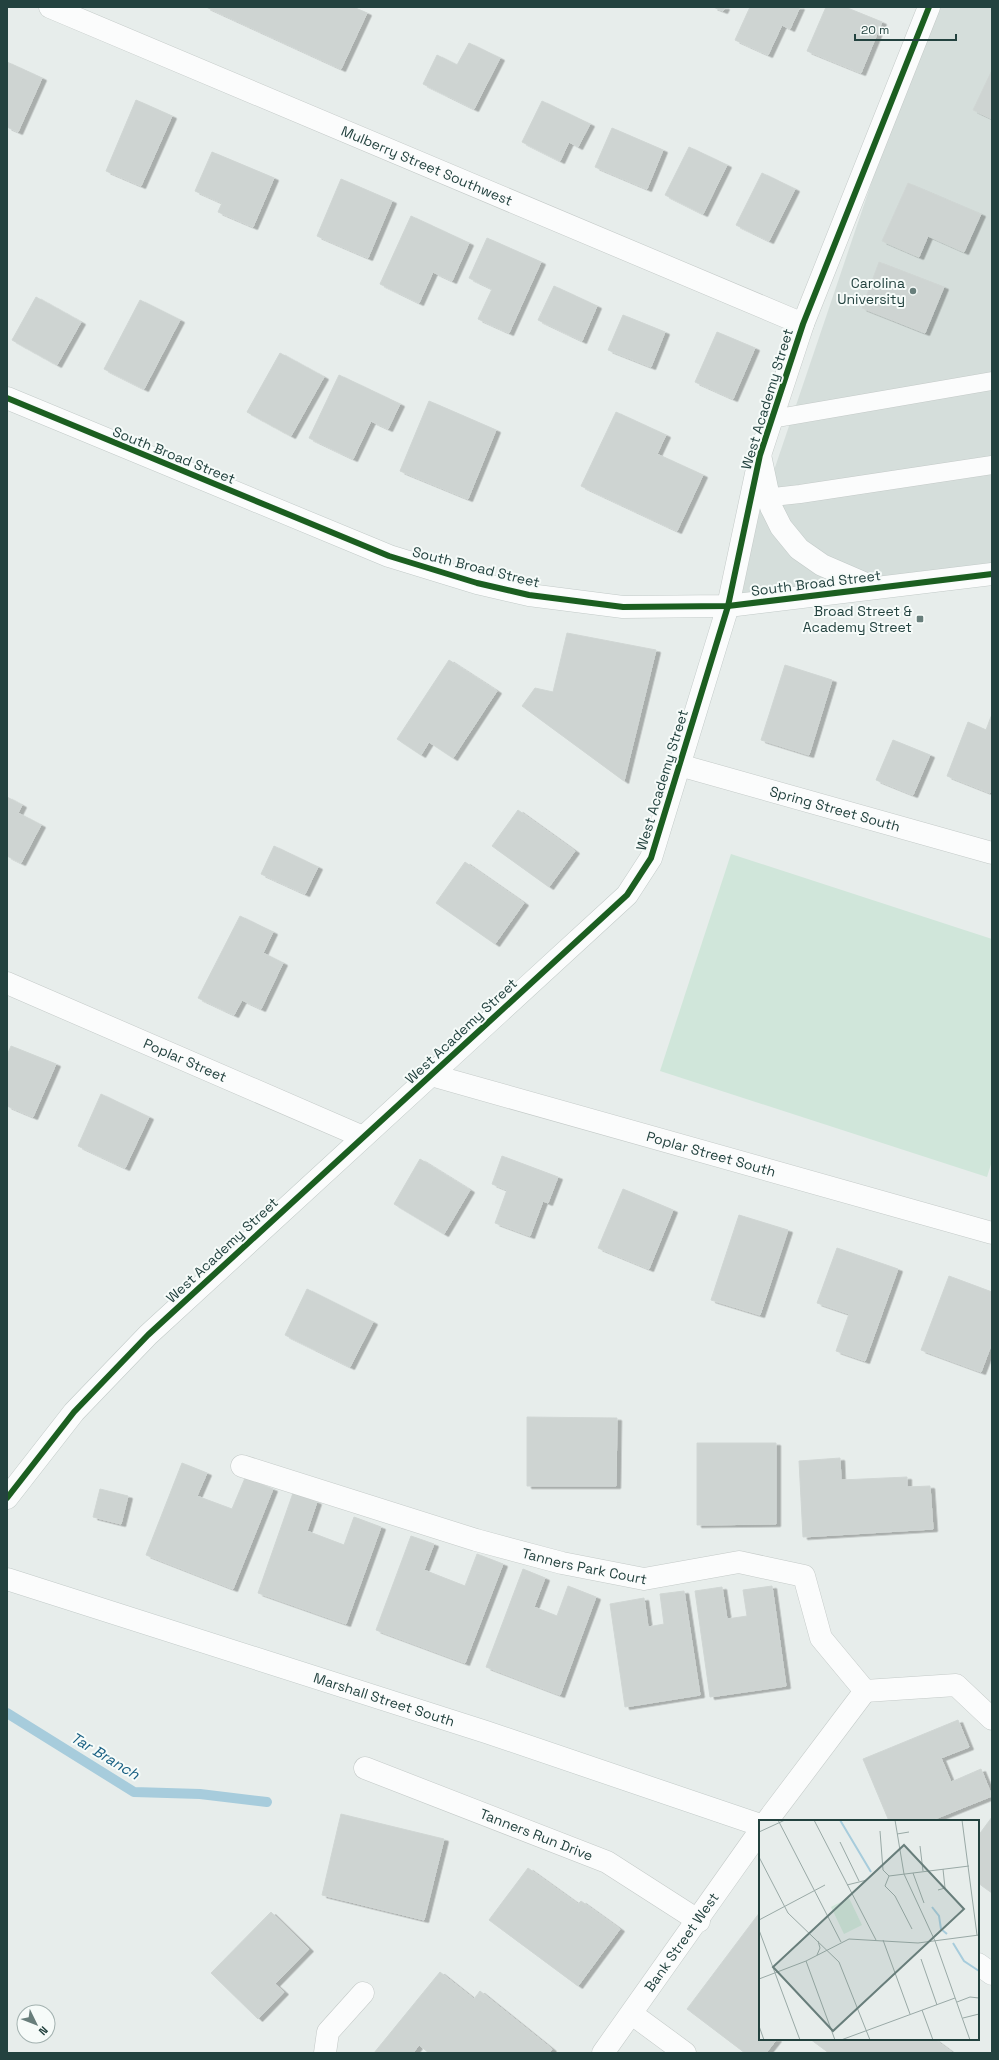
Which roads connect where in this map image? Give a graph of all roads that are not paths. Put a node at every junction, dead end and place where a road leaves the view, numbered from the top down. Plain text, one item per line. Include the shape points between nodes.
1 (50, 7) edge
2 (929, 7) edge
3 (803, 324) junction
4 (992, 381) edge
5 (7, 398) edge
6 (772, 419) junction
7 (992, 465) edge
8 (760, 499) junction
9 (992, 574) edge
10 (874, 587) junction
11 (728, 606) junction
12 (679, 765) junction
13 (992, 853) edge
14 (7, 983) edge
15 (431, 1075) junction
16 (363, 1137) junction
17 (992, 1232) edge
18 (242, 1466) dead end
19 (7, 1498) edge
20 (7, 1579) edge
21 (865, 1691) junction
22 (992, 1719) edge
23 (365, 1768) dead end
24 (768, 1820) edge
25 (759, 1825) edge
26 (759, 1832) edge
27 (699, 1921) junction
28 (979, 1965) edge
29 (992, 1974) edge
30 (364, 1993) dead end
31 (632, 2014) junction
32 (326, 2053) edge
33 (603, 2053) edge
34 (685, 2053) edge

1 - 3 street, Mulberry Street Southwest
2 - 3 street, West Academy Street
3 - 6 street, West Academy Street
4 - 6 lane
5 - 11 street, South Broad Street via 389,556 470,581 529,595 623,607
6 - 8 street, West Academy Street via 760,455
7 - 8 lane
8 - 10 street via 771,507 781,527 799,548 822,565
8 - 11 street, West Academy Street
9 - 10 street, South Broad Street
10 - 11 street, South Broad Street
11 - 12 street, West Academy Street
12 - 13 street, Spring Street South
12 - 15 street, West Academy Street via 651,858 627,895
14 - 16 street, Poplar Street
15 - 16 street, West Academy Street
15 - 17 street, Poplar Street South
16 - 19 street, West Academy Street via 148,1335 74,1412
18 - 21 street, Tanners Park Court via 476,1540 562,1563 644,1580 739,1562 804,1576 821,1638
20 - 25 street, Marshall Street South via 486,1732
21 - 22 street via 956,1684
21 - 24 street
23 - 27 street, Tanners Run Drive via 607,1862
26 - 27 street, Bank Street West
27 - 31 street, Bank Street West
28 - 29 street
30 - 32 street via 328,2032
31 - 33 street, Bank Street West
31 - 34 street

